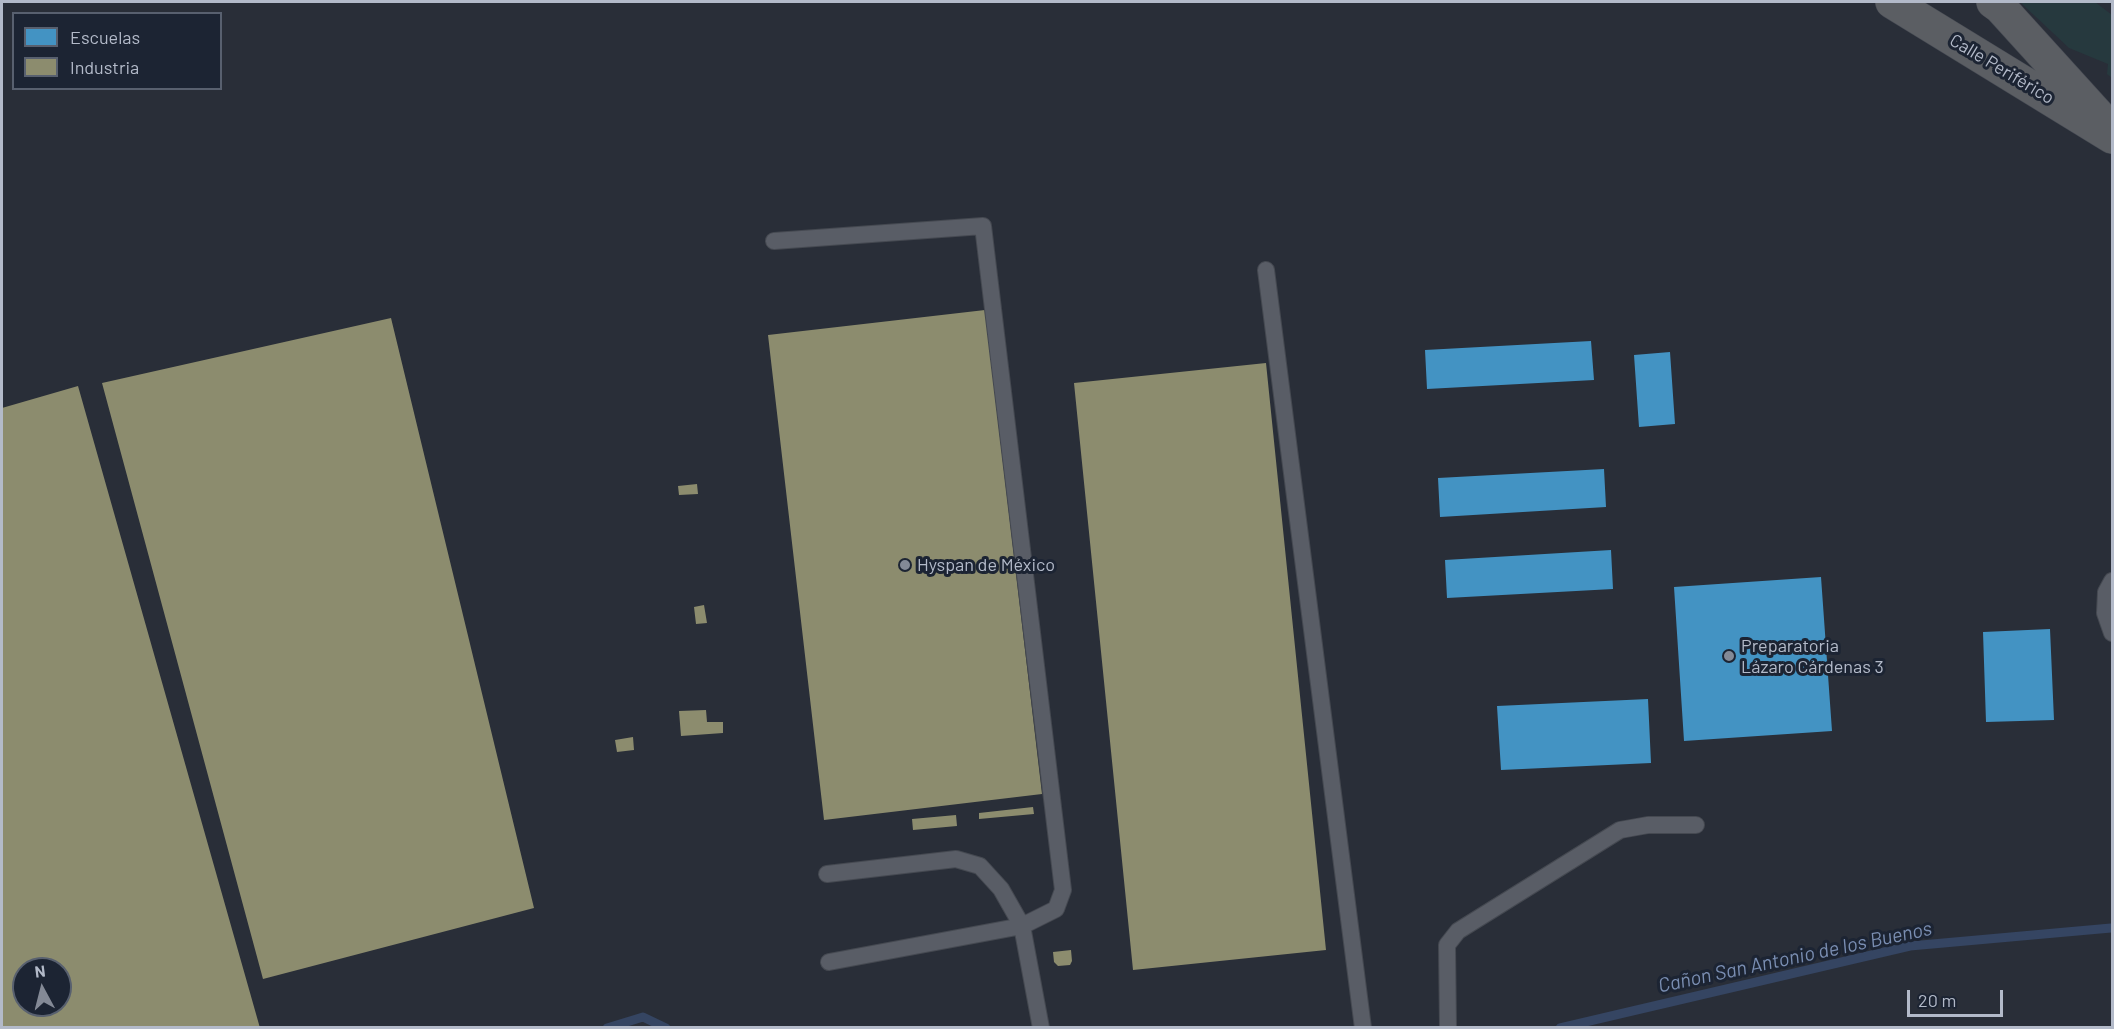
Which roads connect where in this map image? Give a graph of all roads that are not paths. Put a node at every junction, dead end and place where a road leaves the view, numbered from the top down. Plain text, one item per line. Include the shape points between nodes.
1 (1892, 2) edge
2 (1993, 2) edge
3 (2112, 132) edge
4 (2112, 137) edge
5 (774, 241) dead end
6 (1266, 270) dead end
7 (2112, 581) edge
8 (2112, 633) edge
9 (1696, 825) dead end
10 (827, 874) dead end
11 (1022, 926) junction
12 (829, 962) dead end
13 (1363, 1027) edge
14 (1041, 1028) edge
15 (1448, 1028) edge

1 - 4 highway, Calle Periférico
2 - 3 highway
5 - 11 lane via 983,226 1063,891 1056,909
6 - 13 lane
7 - 8 lane via 2106,592 2105,613
9 - 15 lane via 1648,825 1620,830 1458,931 1447,945
10 - 11 lane via 956,859 980,866 1001,888
11 - 12 lane
11 - 14 lane

